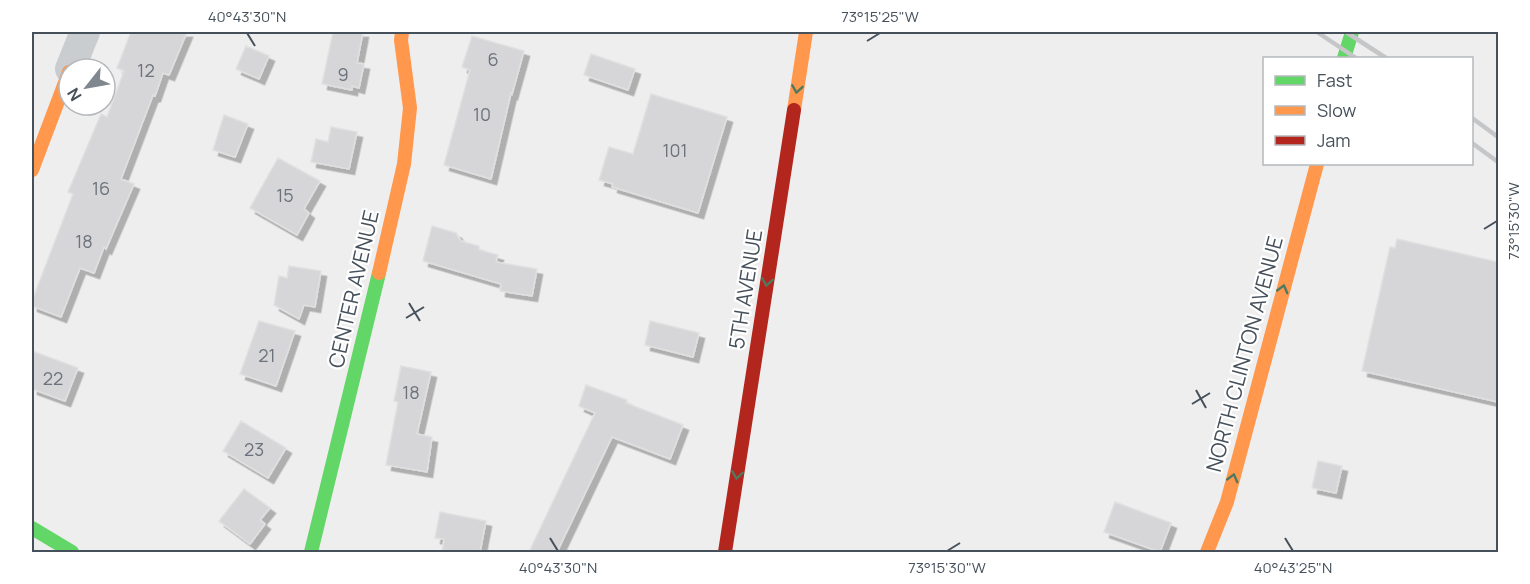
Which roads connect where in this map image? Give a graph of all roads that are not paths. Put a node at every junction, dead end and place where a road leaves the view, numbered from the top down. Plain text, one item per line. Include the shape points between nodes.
1 (85, 32) edge
2 (402, 32) edge
3 (806, 32) edge
4 (1352, 32) edge
5 (75, 57) edge
6 (1344, 57) edge
7 (57, 104) edge
8 (1317, 165) edge
9 (32, 170) edge
10 (1225, 506) junction
11 (32, 528) edge
12 (72, 552) edge
13 (311, 552) edge
14 (725, 552) edge
15 (1207, 552) edge
16 (1223, 552) edge

1 - 5 street
2 - 13 main road, CENTER AVENUE via 410,108 404,164
3 -> 14 main road, 5TH AVENUE
4 - 6 main road
7 - 9 main road
10 -> 8 main road, NORTH CLINTON AVENUE
10 - 15 main road, NORTH CLINTON AVENUE
10 - 16 main road
11 - 12 main road

